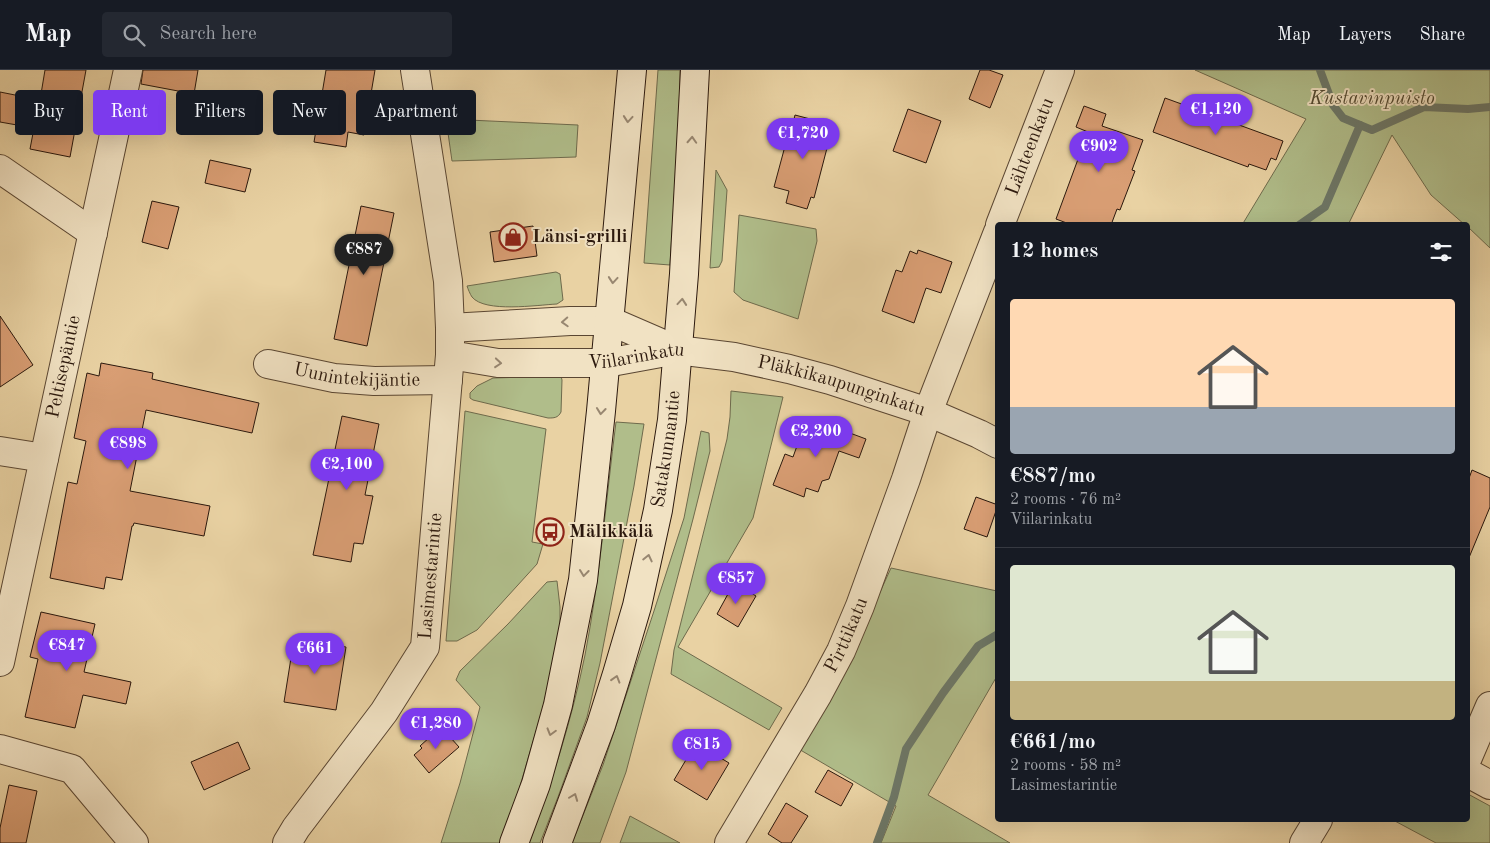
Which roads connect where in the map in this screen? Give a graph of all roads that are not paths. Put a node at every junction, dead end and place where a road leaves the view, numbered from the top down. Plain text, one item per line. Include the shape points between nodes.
1 (128, 70) edge
2 (415, 70) edge
3 (632, 70) edge
4 (695, 70) edge
5 (1060, 70) edge
6 (0, 169) edge
7 (1001, 222) edge
8 (93, 233) junction
9 (995, 240) edge
10 (610, 321) junction
11 (450, 328) junction
12 (678, 350) junction
13 (606, 363) junction
14 (268, 364) dead end
15 (449, 368) junction
16 (928, 412) junction
17 (995, 442) edge
18 (0, 451) edge
19 (44, 458) junction
20 (0, 662) edge
21 (1490, 706) edge
22 (0, 749) edge
23 (1470, 752) edge
24 (1470, 773) edge
25 (1490, 785) edge
26 (1317, 822) edge
27 (134, 843) edge
28 (287, 843) edge
29 (514, 843) edge
30 (557, 843) edge
31 (729, 843) edge
32 (1304, 843) edge

1 - 8 street, Peltisepäntie
2 - 11 street via 448,281
3 -> 10 street
12 -> 4 street, Satakunnantie
5 - 7 street, Lähteenkatu
6 - 8 street
8 - 19 street, Peltisepäntie
9 - 16 street
10 -> 11 street, Viilarinkatu
10 - 12 street, Viilarinkatu
10 - 13 street
11 - 15 street
12 - 13 street, Viilarinkatu
12 - 16 street, Pläkkikaupunginkatu via 734,357 789,369
30 -> 12 street, Satakunnantie via 601,725 637,606 658,510 672,420
15 -> 13 street, Viilarinkatu via 498,363
13 -> 29 street via 583,580 573,636 536,784
14 - 15 street, Uunintekijäntie via 334,378 374,381
15 - 28 street, Lasimestarintie via 425,647 384,712
16 - 17 street, Pläkkikaupunginkatu
16 - 31 street, Pirttikatu via 841,651
18 - 19 street
19 - 20 street, Peltisepäntie
21 - 23 street
22 - 27 street via 72,769
24 - 25 street
26 - 32 street

